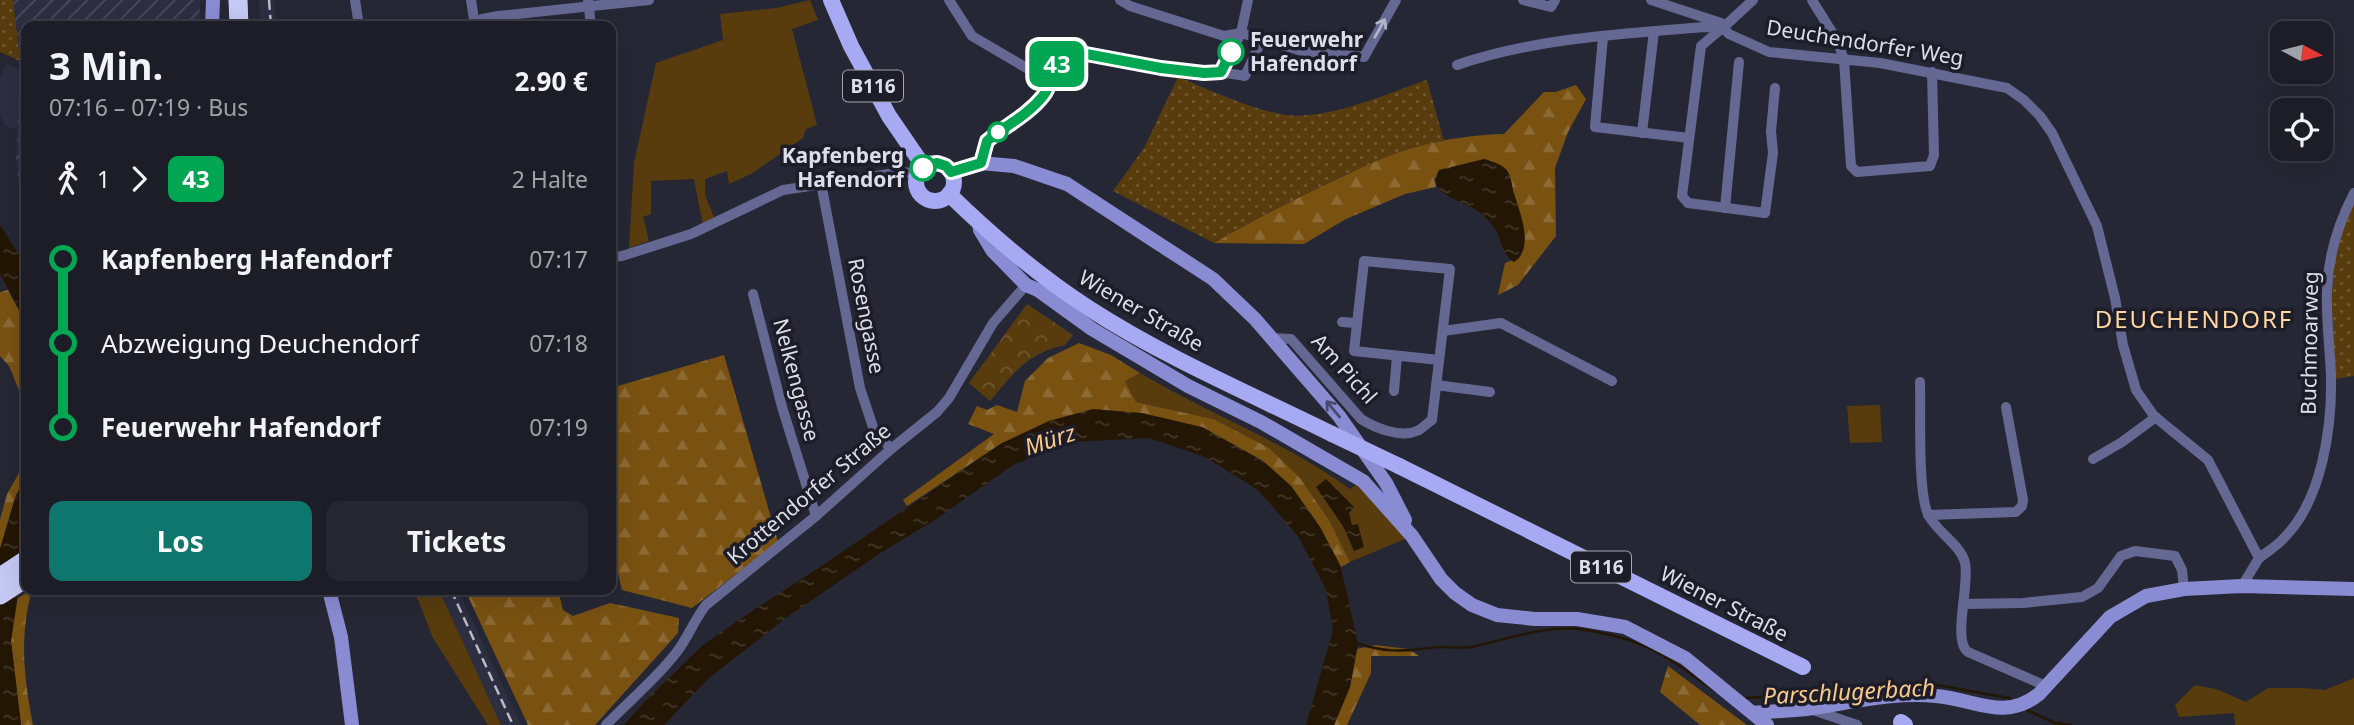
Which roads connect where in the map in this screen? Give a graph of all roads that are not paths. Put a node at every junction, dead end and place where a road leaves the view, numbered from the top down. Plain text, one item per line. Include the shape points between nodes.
1 (213, 0) edge
2 (238, 0) edge
3 (355, 0) edge
4 (471, 0) edge
5 (649, 0) edge
6 (831, 0) edge
7 (948, 0) edge
8 (1120, 0) edge
9 (1248, 0) edge
10 (1396, 0) edge
11 (1523, 0) edge
12 (1651, 0) edge
13 (1753, 0) edge
14 (1812, 0) edge
15 (589, 4) edge
16 (1553, 4) edge
17 (212, 21) edge
18 (239, 21) edge
19 (358, 21) edge
20 (472, 21) edge
21 (484, 21) edge
22 (1723, 27) junction
23 (1654, 31) junction
24 (1241, 33) junction
25 (1603, 37) junction
26 (1262, 39) junction
27 (1844, 60) junction
28 (1739, 62) dead end
29 (1457, 65) dead end
30 (1221, 72) junction
31 (1933, 72) junction
32 (1052, 83) junction
33 (1776, 88) dead end
34 (1642, 133) junction
35 (1689, 138) junction
36 (983, 163) junction
37 (921, 170) junction
38 (951, 172) junction
39 (821, 183) junction
40 (949, 194) junction
41 (2354, 194) edge
42 (1725, 208) junction
43 (979, 223) junction
44 (616, 256) edge
45 (1026, 285) junction
46 (753, 294) dead end
47 (1342, 322) dead end
48 (1356, 323) junction
49 (1443, 331) junction
50 (1271, 338) junction
51 (1397, 356) junction
52 (1439, 360) junction
53 (1612, 381) dead end
54 (1920, 382) dead end
55 (1436, 385) junction
56 (1394, 391) dead end
57 (1490, 392) dead end
58 (2006, 407) dead end
59 (2156, 417) junction
60 (891, 449) junction
61 (2093, 459) dead end
62 (1373, 464) junction
63 (1363, 481) junction
64 (816, 516) junction
65 (1928, 516) junction
66 (1412, 536) junction
67 (2259, 558) junction
68 (21, 563) edge
69 (0, 578) edge
70 (21, 581) edge
71 (2242, 586) junction
72 (2184, 589) junction
73 (2354, 589) edge
74 (0, 595) edge
75 (330, 595) edge
76 (1965, 604) junction
77 (1804, 667) dead end
78 (2046, 686) junction
79 (1810, 709) junction
80 (1753, 713) junction
81 (352, 725) edge
82 (606, 725) edge
83 (1767, 725) edge
84 (1857, 725) edge

1 - 17 main road
2 - 18 highway
3 - 19 street
4 - 20 street
5 - 15 street
6 - 37 main road, B116 via 888,116
7 - 32 street via 972,36
8 - 24 street via 1224,36
9 - 24 street
26 -> 10 street via 1302,51 1364,57
11 - 16 street
12 - 22 street, Deuchendorfer Weg
13 - 22 street
14 - 27 street
15 - 21 street
22 - 23 street
22 - 27 street, Deuchendorfer Weg via 1769,52
22 - 35 street via 1701,46
23 - 25 street
23 - 34 street
24 - 26 street
24 - 30 street
25 - 29 street via 1513,48
25 - 34 street via 1595,127
26 - 30 street via 1245,76
27 - 31 street, Deuchendorfer Weg
27 - 31 street via 1851,166 1857,172 1930,166 1934,155
28 - 42 street
30 - 32 street via 1161,68 1070,51 1059,59
31 - 59 street, Deuchendorfer Weg via 2007,89 2024,100 2052,133 2097,226 2136,390
32 - 36 street via 1023,115 987,141
33 - 42 street via 1765,213
34 - 35 street
35 - 42 street via 1682,196 1688,202
36 - 38 main road
36 - 50 main road via 1014,166 1067,184 1213,279
37 - 38 main road via 937,163
37 - 39 street
37 - 40 main road, B116 via 918,188 926,198 938,200
38 - 40 main road via 954,183
39 - 44 street via 780,191 691,234
39 - 60 street, Rosengasse via 860,388 874,430
40 - 43 main road, Wiener Straße / B116
41 - 67 street, Buchmoarweg via 2336,234 2330,262 2327,444 2318,478 2296,523
43 - 45 main road via 992,250
43 - 77 main road, Wiener Straße / B116, bridge via 1092,310 1188,363
45 - 60 street, Krottendorfer Straße via 993,323 942,408
45 - 63 main road via 1188,386
46 - 64 street, Nelkengasse
47 - 48 street, Am Pichl
48 - 49 street, Am Pichl via 1364,261 1450,269
48 - 51 street, Am Pichl via 1354,351
49 - 52 street, Am Pichl
49 - 53 street via 1501,323
50 - 55 street, Am Pichl via 1291,339 1361,419 1375,428 1416,432 1432,420
62 -> 50 main road via 1339,416
51 - 52 street, Am Pichl
51 - 56 street, Am Pichl
52 - 55 street, Am Pichl
54 - 65 street via 1922,495
55 - 57 street
58 - 65 street via 2022,506 2016,512
59 - 61 street
59 - 67 street, Deuchendorfer Weg via 2208,460
60 - 64 street, Krottendorfer Straße
62 - 63 main road
62 - 66 main road
63 - 66 main road
64 - 82 street, Krottendorfer Straße via 706,605 679,650
65 - 76 street via 1965,561
66 - 80 main road via 1441,579 1482,611 1625,627 1685,658
67 - 71 street
68 - 69 highway
70 - 74 highway
71 - 72 main road
71 - 73 main road
72 - 76 street via 2175,556 2135,551 2121,556 2098,587 2082,597
72 - 78 main road via 2146,596 2110,617
75 - 81 main road via 341,637
76 - 78 street via 1960,632 1963,649
78 - 79 main road via 2021,706 1999,708 1910,695
79 - 80 main road
79 - 84 street
80 - 83 main road

